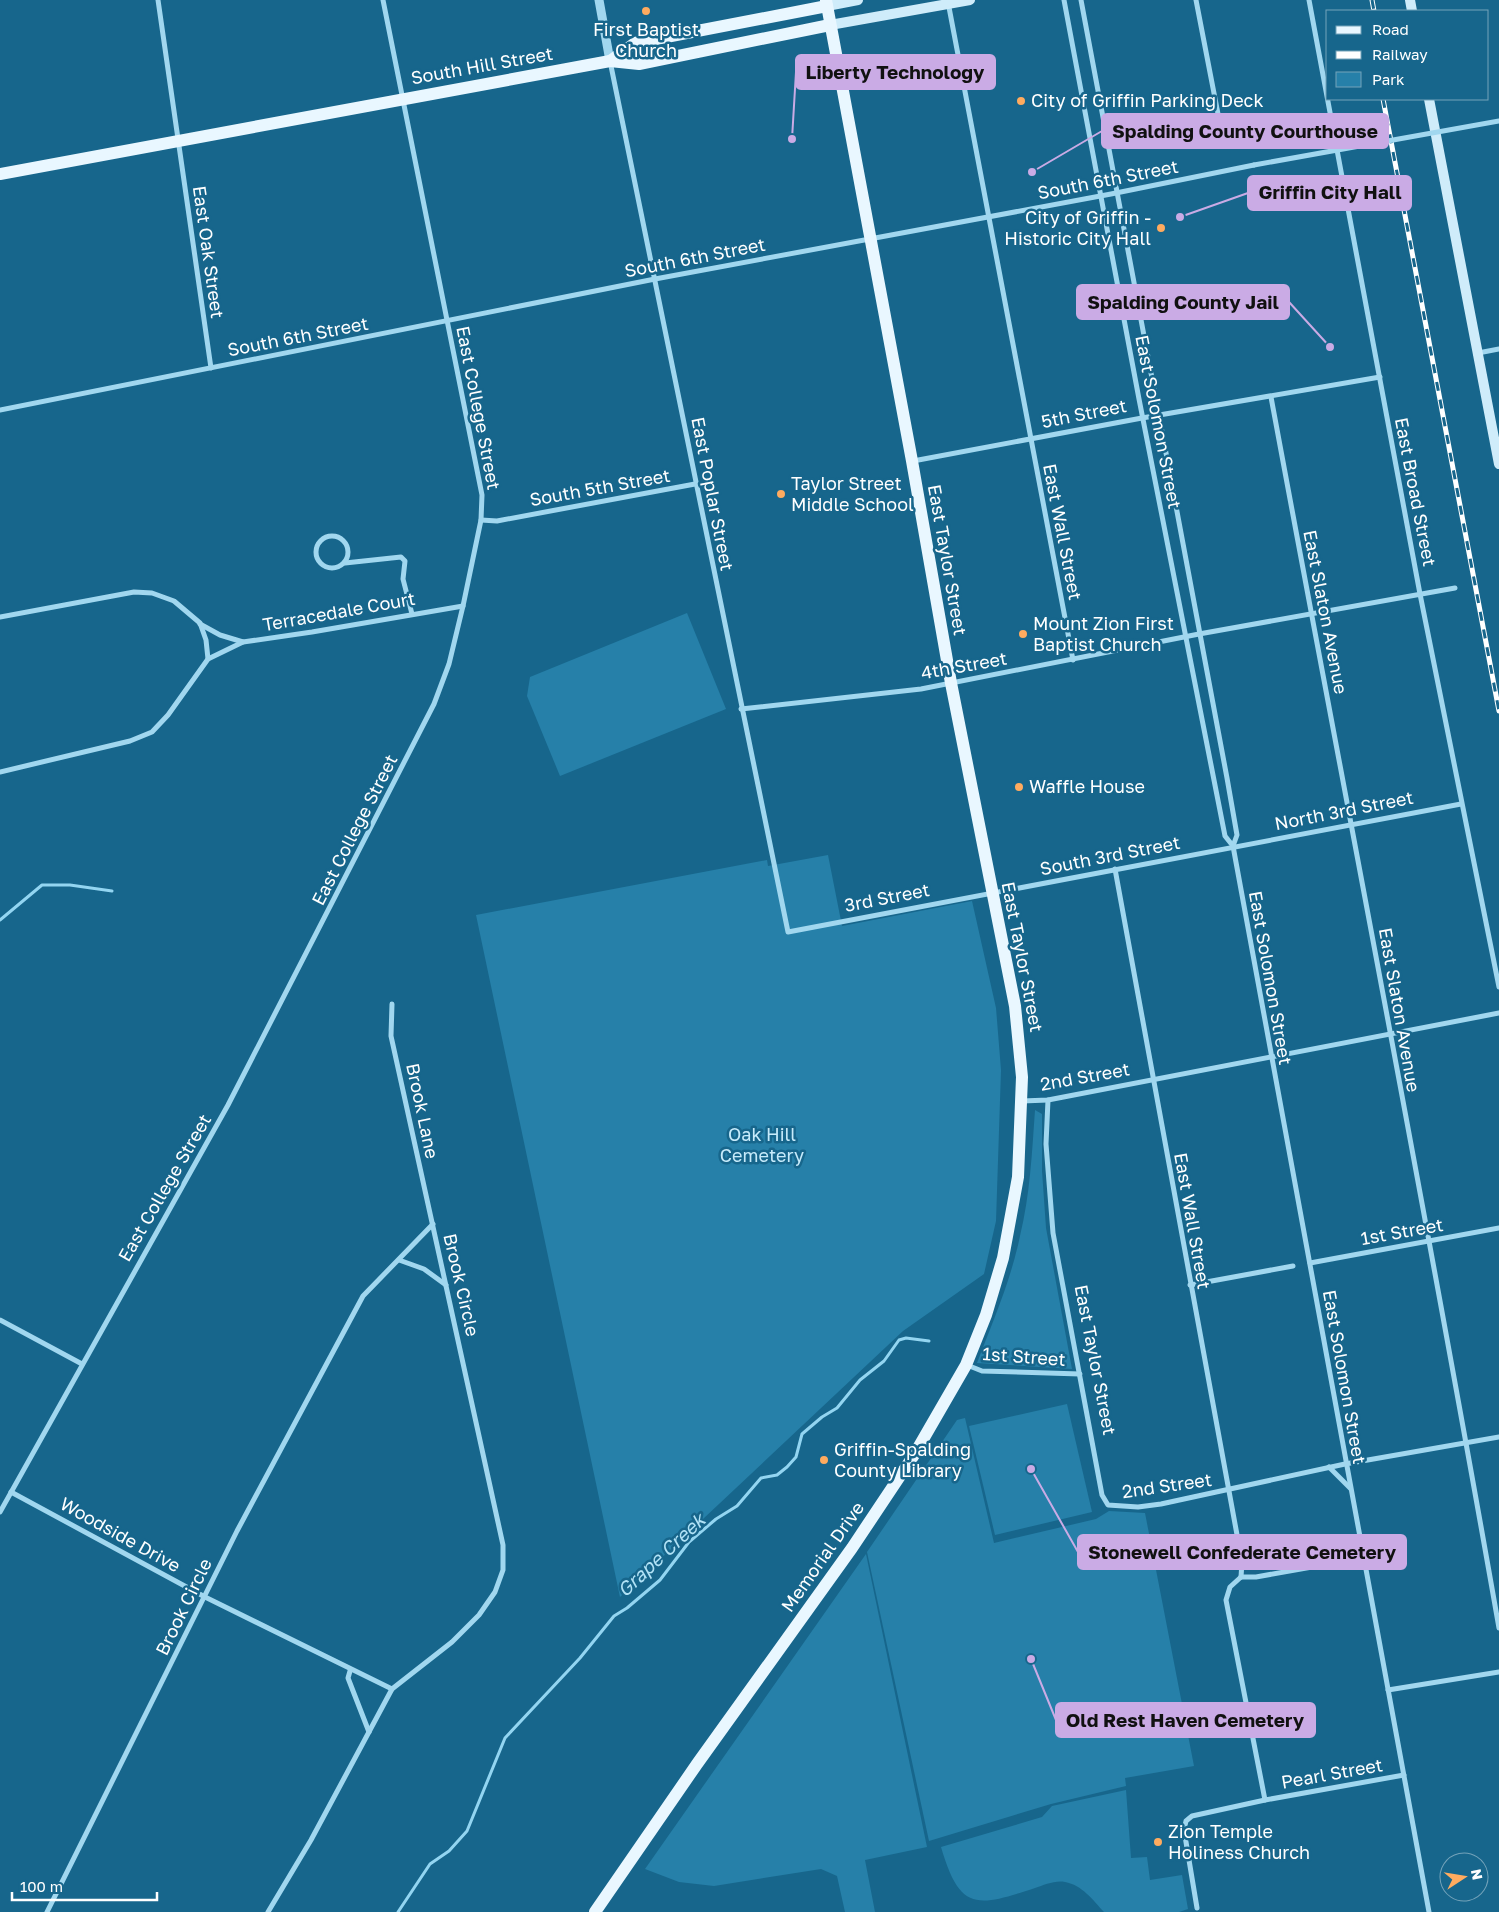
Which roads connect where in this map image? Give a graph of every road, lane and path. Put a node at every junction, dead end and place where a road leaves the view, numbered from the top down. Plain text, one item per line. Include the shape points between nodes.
1 (158, 0) edge
2 (383, 0) edge
3 (599, 0) edge
4 (858, 0) edge
5 (970, 0) edge
6 (1064, 0) edge
7 (1081, 0) edge
8 (1196, 0) edge
9 (1309, 0) edge
10 (948, 2) edge
11 (826, 3) edge
12 (830, 25) junction
13 (610, 61) junction
14 (1326, 90) edge
15 (403, 98) junction
16 (1328, 100) edge
17 (1429, 100) edge
18 (1499, 121) edge
19 (178, 140) junction
20 (1224, 145) dead end
21 (0, 174) edge
22 (1117, 193) junction
23 (1100, 196) junction
24 (990, 216) junction
25 (870, 240) junction
26 (655, 279) junction
27 (448, 322) junction
28 (1499, 349) edge
29 (1477, 353) junction
30 (212, 368) junction
31 (1380, 377) junction
32 (1271, 397) junction
33 (0, 410) edge
34 (1158, 415) junction
35 (1142, 418) junction
36 (1030, 438) junction
37 (912, 461) junction
38 (1499, 464) edge
39 (695, 484) junction
40 (481, 520) junction
41 (344, 563) junction
42 (1455, 588) dead end
43 (1420, 594) junction
44 (463, 606) junction
45 (1311, 613) junction
46 (412, 614) junction
47 (0, 617) edge
48 (200, 623) junction
49 (1199, 634) junction
50 (1185, 637) junction
51 (243, 642) junction
52 (208, 659) junction
53 (1072, 660) junction
54 (951, 683) junction
55 (741, 709) junction
56 (0, 772) edge
57 (1461, 804) junction
58 (1353, 824) junction
59 (1233, 846) junction
60 (1115, 869) junction
61 (992, 893) junction
62 (788, 932) joint
63 (1499, 987) edge
64 (392, 1004) dead end
65 (1499, 1013) edge
66 (1389, 1035) junction
67 (1270, 1057) junction
68 (1152, 1079) junction
69 (1048, 1100) junction
70 (1022, 1101) junction
71 (433, 1224) junction
72 (1499, 1228) edge
73 (1428, 1241) junction
74 (399, 1260) junction
75 (1310, 1263) junction
76 (1293, 1266) dead end
77 (1190, 1286) junction
78 (447, 1287) junction
79 (0, 1320) edge
80 (82, 1364) junction
81 (966, 1365) junction
82 (1080, 1374) junction
83 (1499, 1436) edge
84 (1467, 1442) junction
85 (1345, 1464) junction
86 (1329, 1467) junction
87 (1350, 1488) junction
88 (1229, 1489) junction
89 (11, 1492) junction
90 (1108, 1505) joint
91 (0, 1512) edge
92 (1363, 1558) junction
93 (1241, 1577) junction
94 (205, 1597) junction
95 (1499, 1628) edge
96 (350, 1671) junction
97 (1499, 1672) edge
98 (392, 1690) junction
99 (1388, 1690) junction
100 (368, 1732) junction
101 (1404, 1775) junction
102 (1265, 1800) junction
103 (1197, 1908) dead end
104 (47, 1912) edge
105 (268, 1912) edge
106 (595, 1912) edge
107 (1429, 1912) edge

1 - 19 street, East Oak Street
2 - 15 street, East College Street
3 - 13 street
4 - 11 main road
5 - 10 main road, South Hill Street
6 - 23 street, East Solomon Street
7 - 22 street, East Solomon Street
8 - 20 street
9 - 14 street, East Broad Street
10 - 12 main road, South Hill Street
10 - 24 street, East Wall Street
11 - 12 main road, East Taylor Street
11 - 13 main road via 636,43
12 - 13 main road, South Hill Street via 639,64
12 - 25 main road, East Taylor Street
13 - 15 main road, South Hill Street
13 - 26 street, East Poplar Street
15 - 19 main road, South Hill Street
15 - 27 street, East College Street
16 - 31 street, East Broad Street
17 - 29 main road
18 - 22 street, South 6th Street, bridge
19 - 21 main road, South Hill Street
19 - 30 street, East Oak Street
22 - 23 street, South 6th Street
22 - 34 street, East Solomon Street
23 - 24 street, South 6th Street
23 - 35 street, East Solomon Street
24 - 25 street, South 6th Street
24 - 36 street, East Wall Street
25 - 26 street, South 6th Street
25 - 37 main road, East Taylor Street
26 - 27 street, South 6th Street
26 - 39 street, East Poplar Street
27 - 30 street, South 6th Street
27 - 40 street, East College Street via 482,495
28 - 29 street
29 - 38 main road
30 - 33 street, South 6th Street
31 - 32 street, 5th Street
31 - 43 street, East Broad Street
32 - 34 street, 5th Street
32 - 45 street, East Slaton Avenue
34 - 35 street, 5th Street
34 - 49 street, East Solomon Street
35 - 36 street, 5th Street
35 - 50 street, East Solomon Street
36 - 37 street, 5th Street
36 - 53 street, East Wall Street
37 - 54 main road, East Taylor Street
39 - 40 street, South 5th Street via 497,521
39 - 55 street, East Poplar Street
40 - 44 street, East College Street
41 - 41 street via 335,569 320,564 316,550 320,541 330,536 341,538 349,553
41 - 46 street via 401,557 405,561 403,579
42 - 43 street, 4th Street
43 - 45 street, 4th Street
43 - 57 street, East Broad Street
44 - 46 street, Terracedale Court
44 - 80 street, East College Street via 449,664 434,704 404,764 228,1105
45 - 49 street, 4th Street
45 - 58 street, East Slaton Avenue
46 - 51 street, Terracedale Court
47 - 48 street via 134,592 152,593 174,602
48 - 51 street via 220,635
48 - 52 street
49 - 50 street, 4th Street
49 - 59 street, East Solomon Street via 1236,835
50 - 53 street, 4th Street
50 - 59 street, East Solomon Street via 1225,836
51 - 52 street, Terracedale Court
52 - 56 street via 152,732 130,741
53 - 54 street, 4th Street
54 - 55 street, 4th Street
54 - 61 main road, East Taylor Street
55 - 62 street, East Poplar Street
57 - 58 street, North 3rd Street
57 - 63 street, East Broad Street
58 - 59 street, North 3rd Street
58 - 66 street, East Slaton Avenue
59 - 60 street, South 3rd Street
59 - 67 street, East Solomon Street
60 - 61 street, South 3rd Street
60 - 68 street, East Wall Street
61 - 62 street, 3rd Street
61 - 70 main road, East Taylor Street via 1019,1030
64 - 71 street, Brook Lane via 392,1036
65 - 66 street
66 - 67 street, 2nd Street
66 - 73 street, East Slaton Avenue
67 - 68 street, 2nd Street
67 - 75 street, East Solomon Street
68 - 69 street, 2nd Street
68 - 77 street, East Wall Street
69 - 70 street, 2nd Street
69 - 82 street, East Taylor Street via 1046,1144 1054,1233
70 - 81 main road, Memorial Drive via 1018,1177 1008,1236 995,1286
71 - 74 street, Brook Circle
71 - 78 street, Brook Circle
72 - 73 street, 1st Street
73 - 75 street, 1st Street
73 - 84 street, East Slaton Avenue
74 - 78 street via 424,1269
74 - 94 street, Brook Circle via 363,1296
75 - 85 street, East Solomon Street
76 - 77 street
77 - 88 street, East Wall Street
78 - 98 street, Brook Circle via 503,1545 503,1570 495,1592 479,1615 452,1642
79 - 80 street
80 - 89 street, East College Street
81 - 82 street, 1st Street via 982,1371
81 - 106 main road, Memorial Drive via 914,1455 852,1548
82 - 90 street, East Taylor Street via 1102,1495
83 - 84 street, 2nd Street
84 - 85 street, 2nd Street
84 - 95 street, East Slaton Avenue
85 - 86 street, 2nd Street
85 - 87 street, East Solomon Street
86 - 87 street
86 - 88 street, 2nd Street
87 - 92 street, East Solomon Street
88 - 90 street, 2nd Street via 1162,1504 1138,1507
88 - 93 street, East Wall Street via 1242,1562
89 - 91 street, East College Street
89 - 94 street, Woodside Drive
92 - 93 street
92 - 99 street, East Solomon Street
93 - 102 street via 1230,1586 1226,1600
94 - 96 street, Woodside Drive
94 - 104 street, Brook Circle
96 - 98 street, Woodside Drive
96 - 100 street via 348,1678
97 - 99 street
98 - 100 street, Brook Circle
99 - 101 street, East Solomon Street
100 - 105 street, Brook Circle via 311,1840
101 - 102 street, Pearl Street
101 - 107 street, East Solomon Street
102 - 103 street, Pearl Street via 1192,1816 1186,1821 1184,1830

